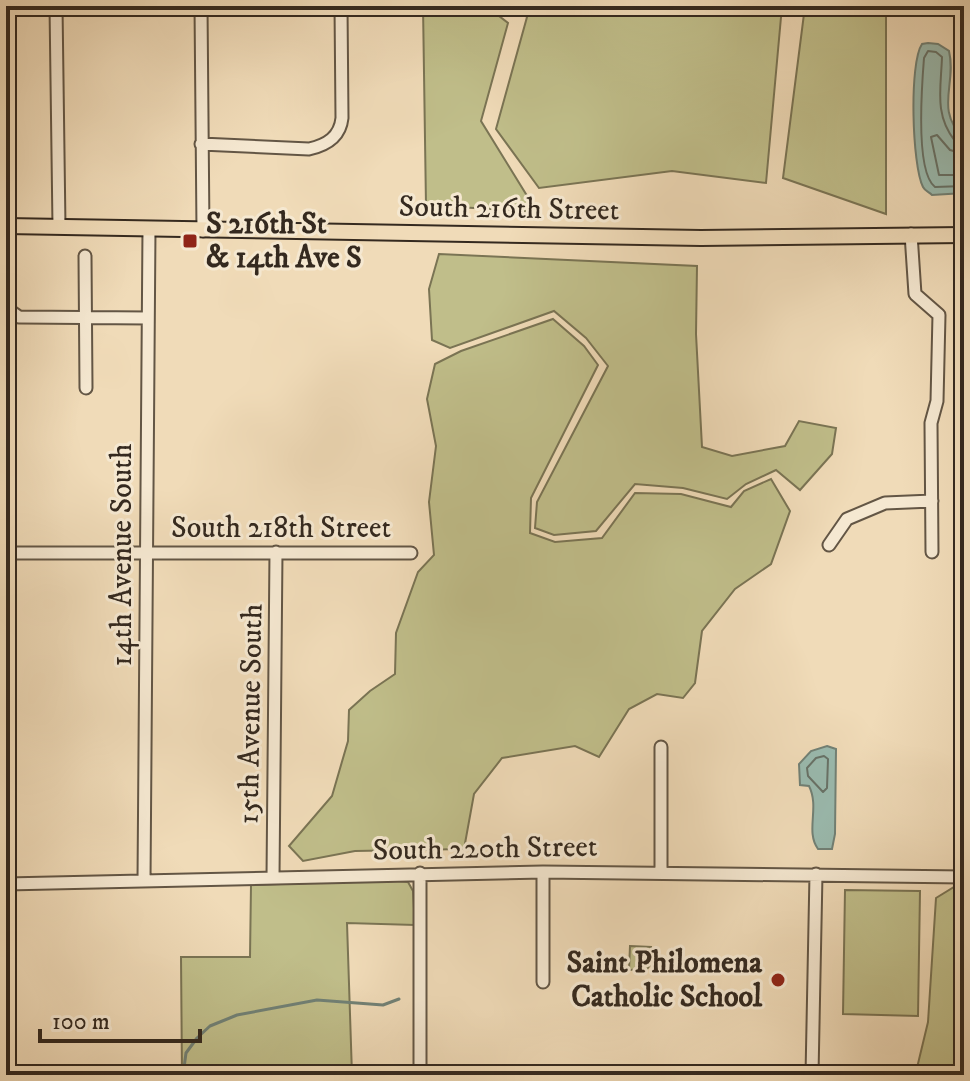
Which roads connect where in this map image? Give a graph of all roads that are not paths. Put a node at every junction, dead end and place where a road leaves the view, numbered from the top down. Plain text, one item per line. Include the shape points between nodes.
1 (56, 6) edge
2 (201, 6) edge
3 (341, 6) edge
4 (201, 144) junction
5 (6, 226) edge
6 (59, 227) junction
7 (149, 229) junction
8 (203, 231) junction
9 (911, 234) junction
10 (964, 235) edge
11 (85, 256) dead end
12 (6, 308) edge
13 (85, 318) junction
14 (148, 318) junction
15 (86, 388) dead end
16 (932, 501) junction
17 (829, 545) dead end
18 (146, 552) junction
19 (276, 552) junction
20 (932, 552) dead end
21 (6, 553) edge
22 (411, 553) dead end
23 (661, 747) dead end
24 (543, 872) junction
25 (661, 872) junction
26 (420, 873) junction
27 (816, 874) junction
28 (273, 877) junction
29 (964, 877) edge
30 (144, 881) junction
31 (6, 884) edge
32 (543, 982) dead end
33 (420, 1075) edge
34 (812, 1075) edge

1 - 6 street
2 - 4 street
3 - 4 street via 342,118 333,139 309,149
4 - 8 street
5 - 6 main road, South 216th Street
6 - 7 main road, South 216th Street
7 - 8 main road, South 216th Street
7 - 14 street, 14th Avenue South
8 - 9 main road, South 216th Street via 701,238
9 - 10 main road, South 216th Street
9 - 16 street via 915,294 939,315
11 - 13 street
12 - 13 street via 19,317
13 - 14 street
13 - 15 street
14 - 18 street, 14th Avenue South
16 - 17 street via 885,503 847,519
16 - 20 street
18 - 19 street, South 218th Street
18 - 21 street, South 218th Street
18 - 30 street, 14th Avenue South
19 - 22 street, South 218th Street
19 - 28 street, 15th Avenue South
23 - 25 street
24 - 25 street, South 220th Street
24 - 26 street, South 220th Street
24 - 32 street
25 - 27 street, South 220th Street
26 - 28 street, South 220th Street
26 - 33 street
27 - 29 street, South 220th Street
27 - 34 street
28 - 30 street, South 220th Street
30 - 31 street, South 220th Street

